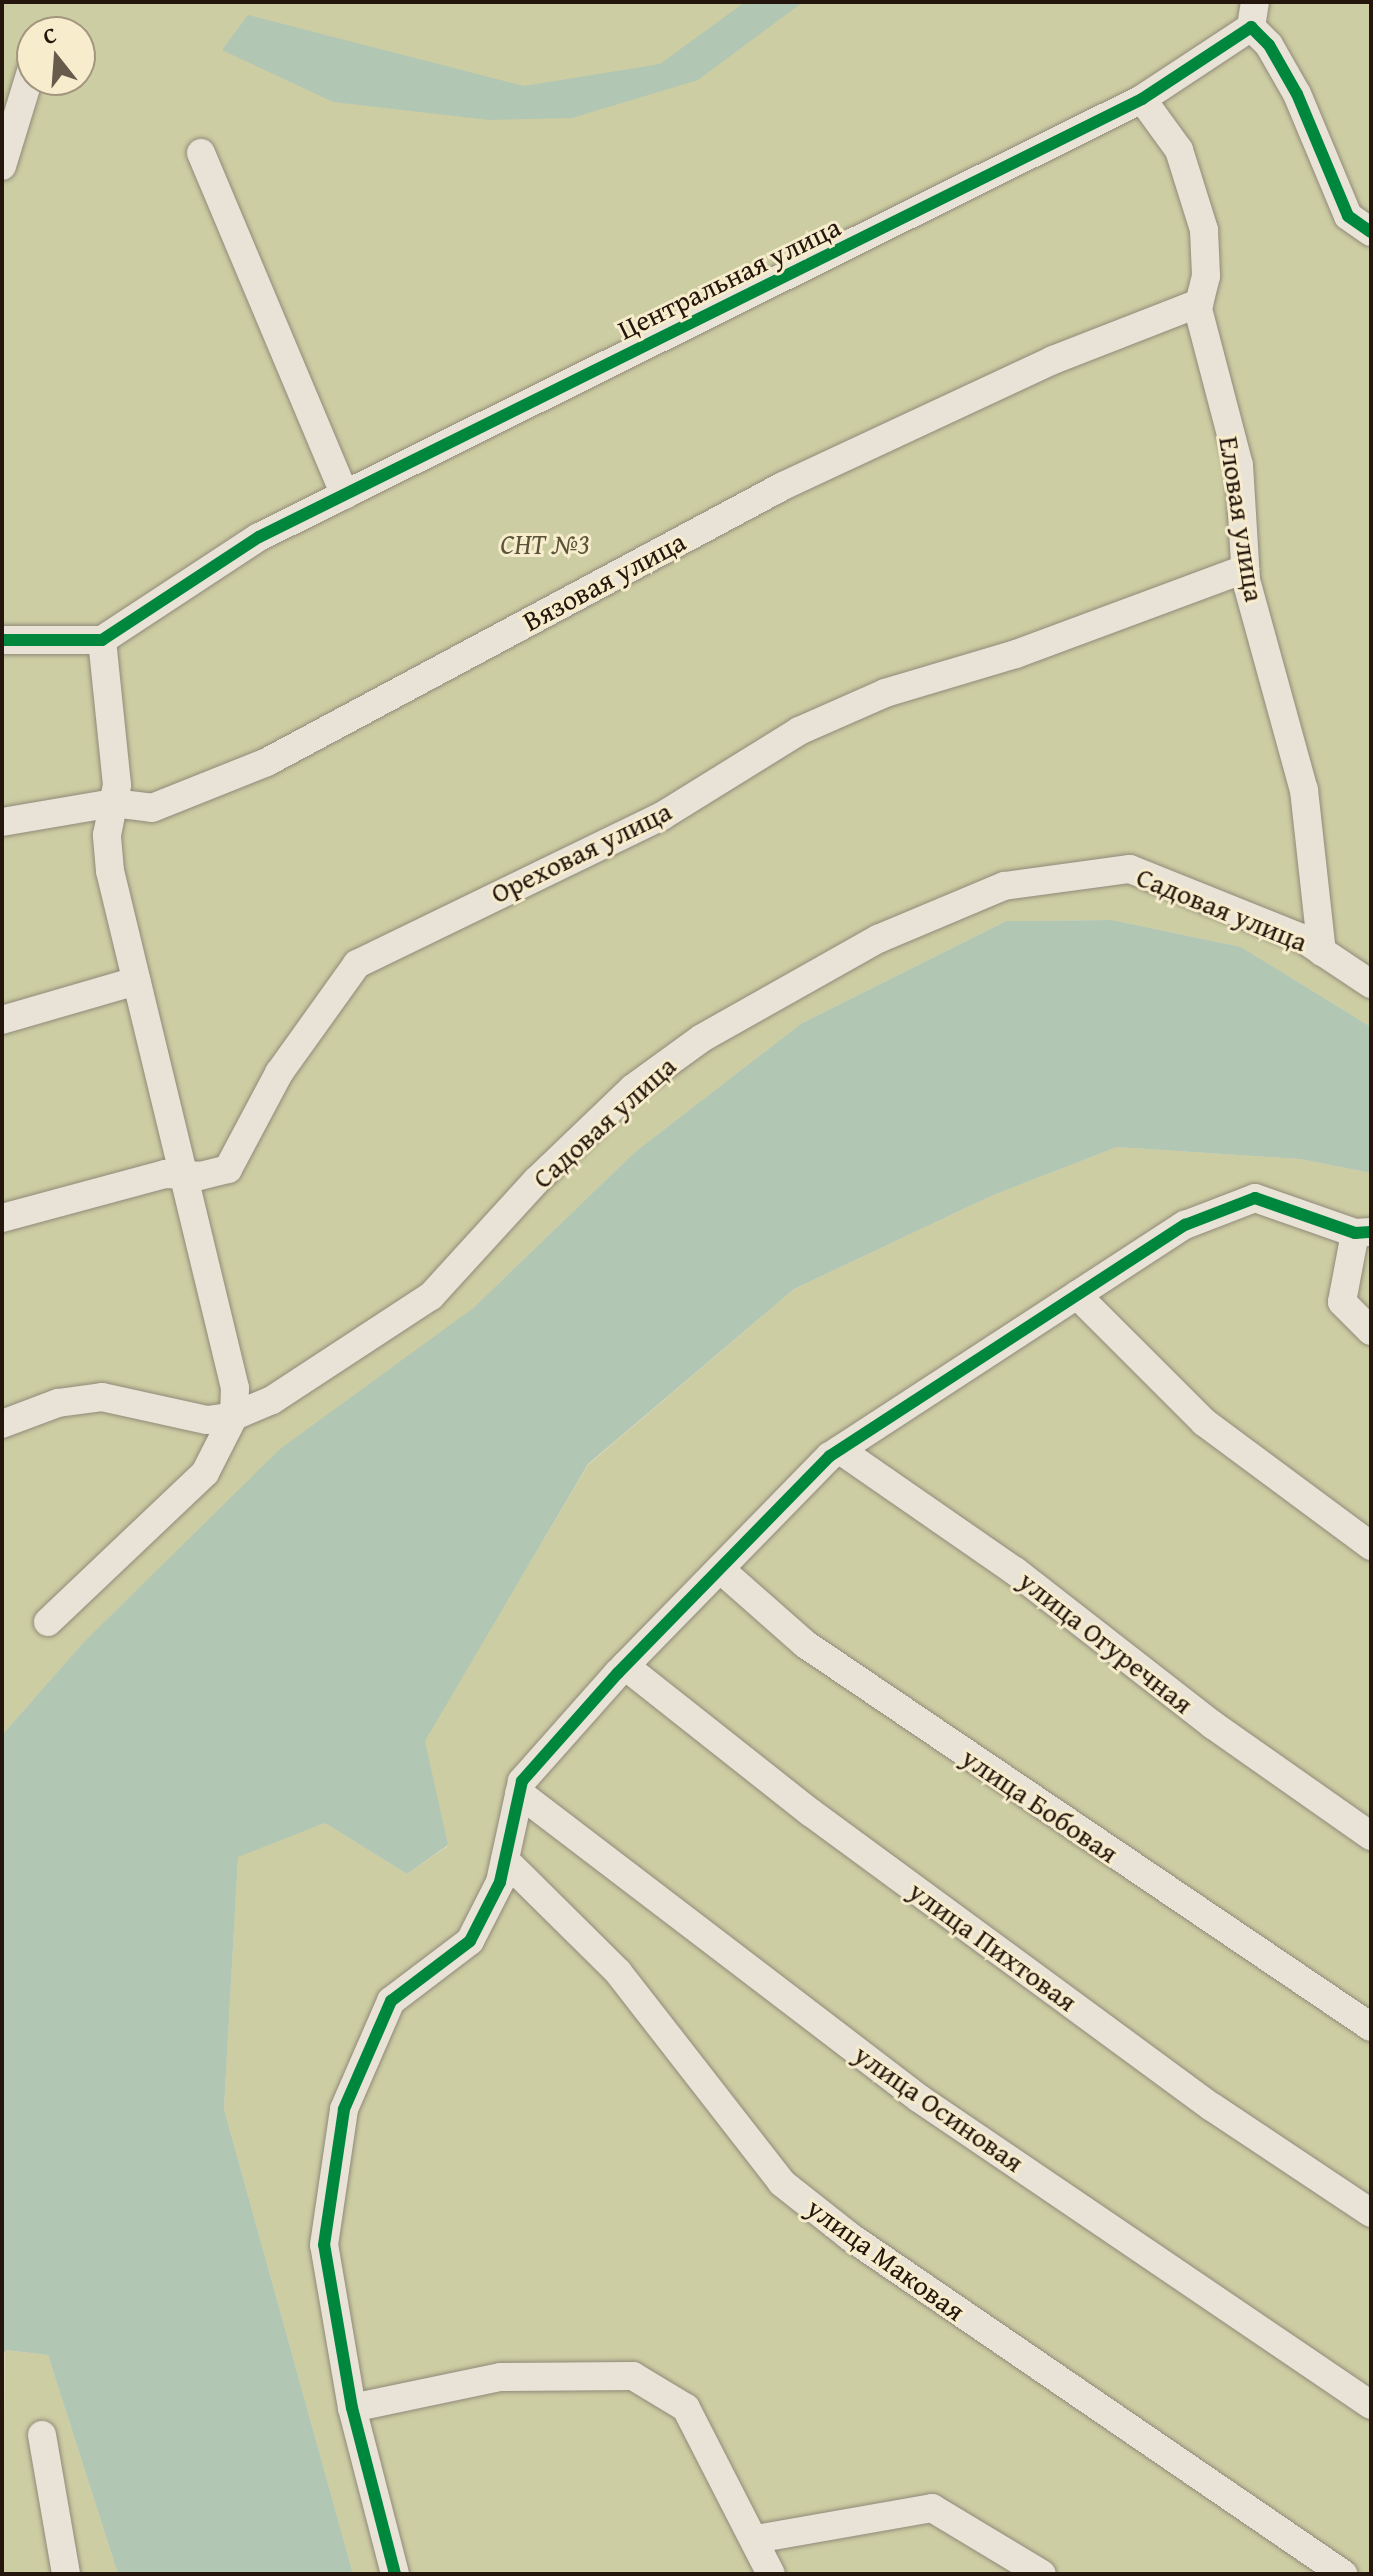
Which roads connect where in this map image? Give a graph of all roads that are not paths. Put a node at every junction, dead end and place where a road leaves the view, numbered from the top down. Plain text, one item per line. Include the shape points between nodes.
1 (1253, 14) edge
2 (23, 96) edge
3 (1142, 99) junction
4 (201, 153) dead end
5 (2, 166) edge
6 (1371, 232) edge
7 (1199, 303) junction
8 (345, 495) junction
9 (1245, 569) junction
10 (2, 640) edge
11 (102, 640) junction
12 (113, 803) junction
13 (2, 822) edge
14 (1322, 952) junction
15 (136, 981) junction
16 (1371, 984) edge
17 (2, 1020) edge
18 (182, 1175) junction
19 (2, 1218) edge
20 (1363, 1233) edge
21 (1077, 1295) junction
22 (1371, 1331) edge
23 (234, 1416) junction
24 (2, 1424) edge
25 (840, 1450) junction
26 (1371, 1546) edge
27 (720, 1569) junction
28 (48, 1622) dead end
29 (625, 1666) junction
30 (519, 1793) junction
31 (1371, 1836) edge
32 (505, 1860) junction
33 (1371, 2027) edge
34 (1371, 2213) edge
35 (1371, 2405) edge
36 (352, 2408) junction
37 (42, 2435) dead end
38 (756, 2539) junction
39 (66, 2574) edge
40 (395, 2574) edge
41 (771, 2574) edge
42 (1042, 2574) edge
43 (1343, 2574) edge

1 - 3 street, Центральная улица
1 - 6 street, Центральная улица via 1297,94 1348,216
2 - 5 street
3 - 7 street, Еловая улица via 1179,150 1192,183 1204,230 1206,276
3 - 8 street, Центральная улица
4 - 8 street
7 - 9 street, Еловая улица via 1239,465
7 - 12 street, Вязовая улица via 1053,360 783,486 267,762 152,808
8 - 11 street, Центральная улица via 259,537
9 - 14 street, Еловая улица via 1304,790
9 - 18 street, Ореховая улица via 1016,654 870,699 799,731 662,816 357,964 279,1073 228,1169
10 - 11 street
11 - 12 street via 117,785
12 - 13 street, Вязовая улица
12 - 15 street via 107,835 110,871
14 - 16 street, Садовая улица
14 - 23 street, Садовая улица via 1228,906 1130,869 1004,886 878,939 702,1038 633,1088 536,1181 431,1296 272,1400
15 - 17 street
15 - 18 street
18 - 19 street, Ореховая улица via 165,1174
18 - 23 street via 235,1388
20 - 21 street via 1255,1198 1185,1225
20 - 22 street via 1342,1302
21 - 25 street
21 - 26 street via 1204,1422
23 - 24 street, Садовая улица via 194,1418 102,1397 58,1403
23 - 28 street via 205,1473
25 - 27 street
25 - 31 street, улица Огуречная via 1015,1571 1213,1725
27 - 29 street
27 - 33 street, улица Бобовая via 805,1644
29 - 30 street via 522,1781
29 - 34 street, улица Пихтовая via 810,1812 1212,2107
30 - 32 street
30 - 35 street, улица Осиновая via 920,2099
32 - 36 street via 500,1882 470,1941 391,2001 344,2109 324,2245
32 - 43 street, улица Маковая via 618,1972 782,2183 849,2236
36 - 38 street via 501,2377 633,2376 686,2408
36 - 40 street
37 - 39 street
38 - 41 street
38 - 42 street via 932,2508

